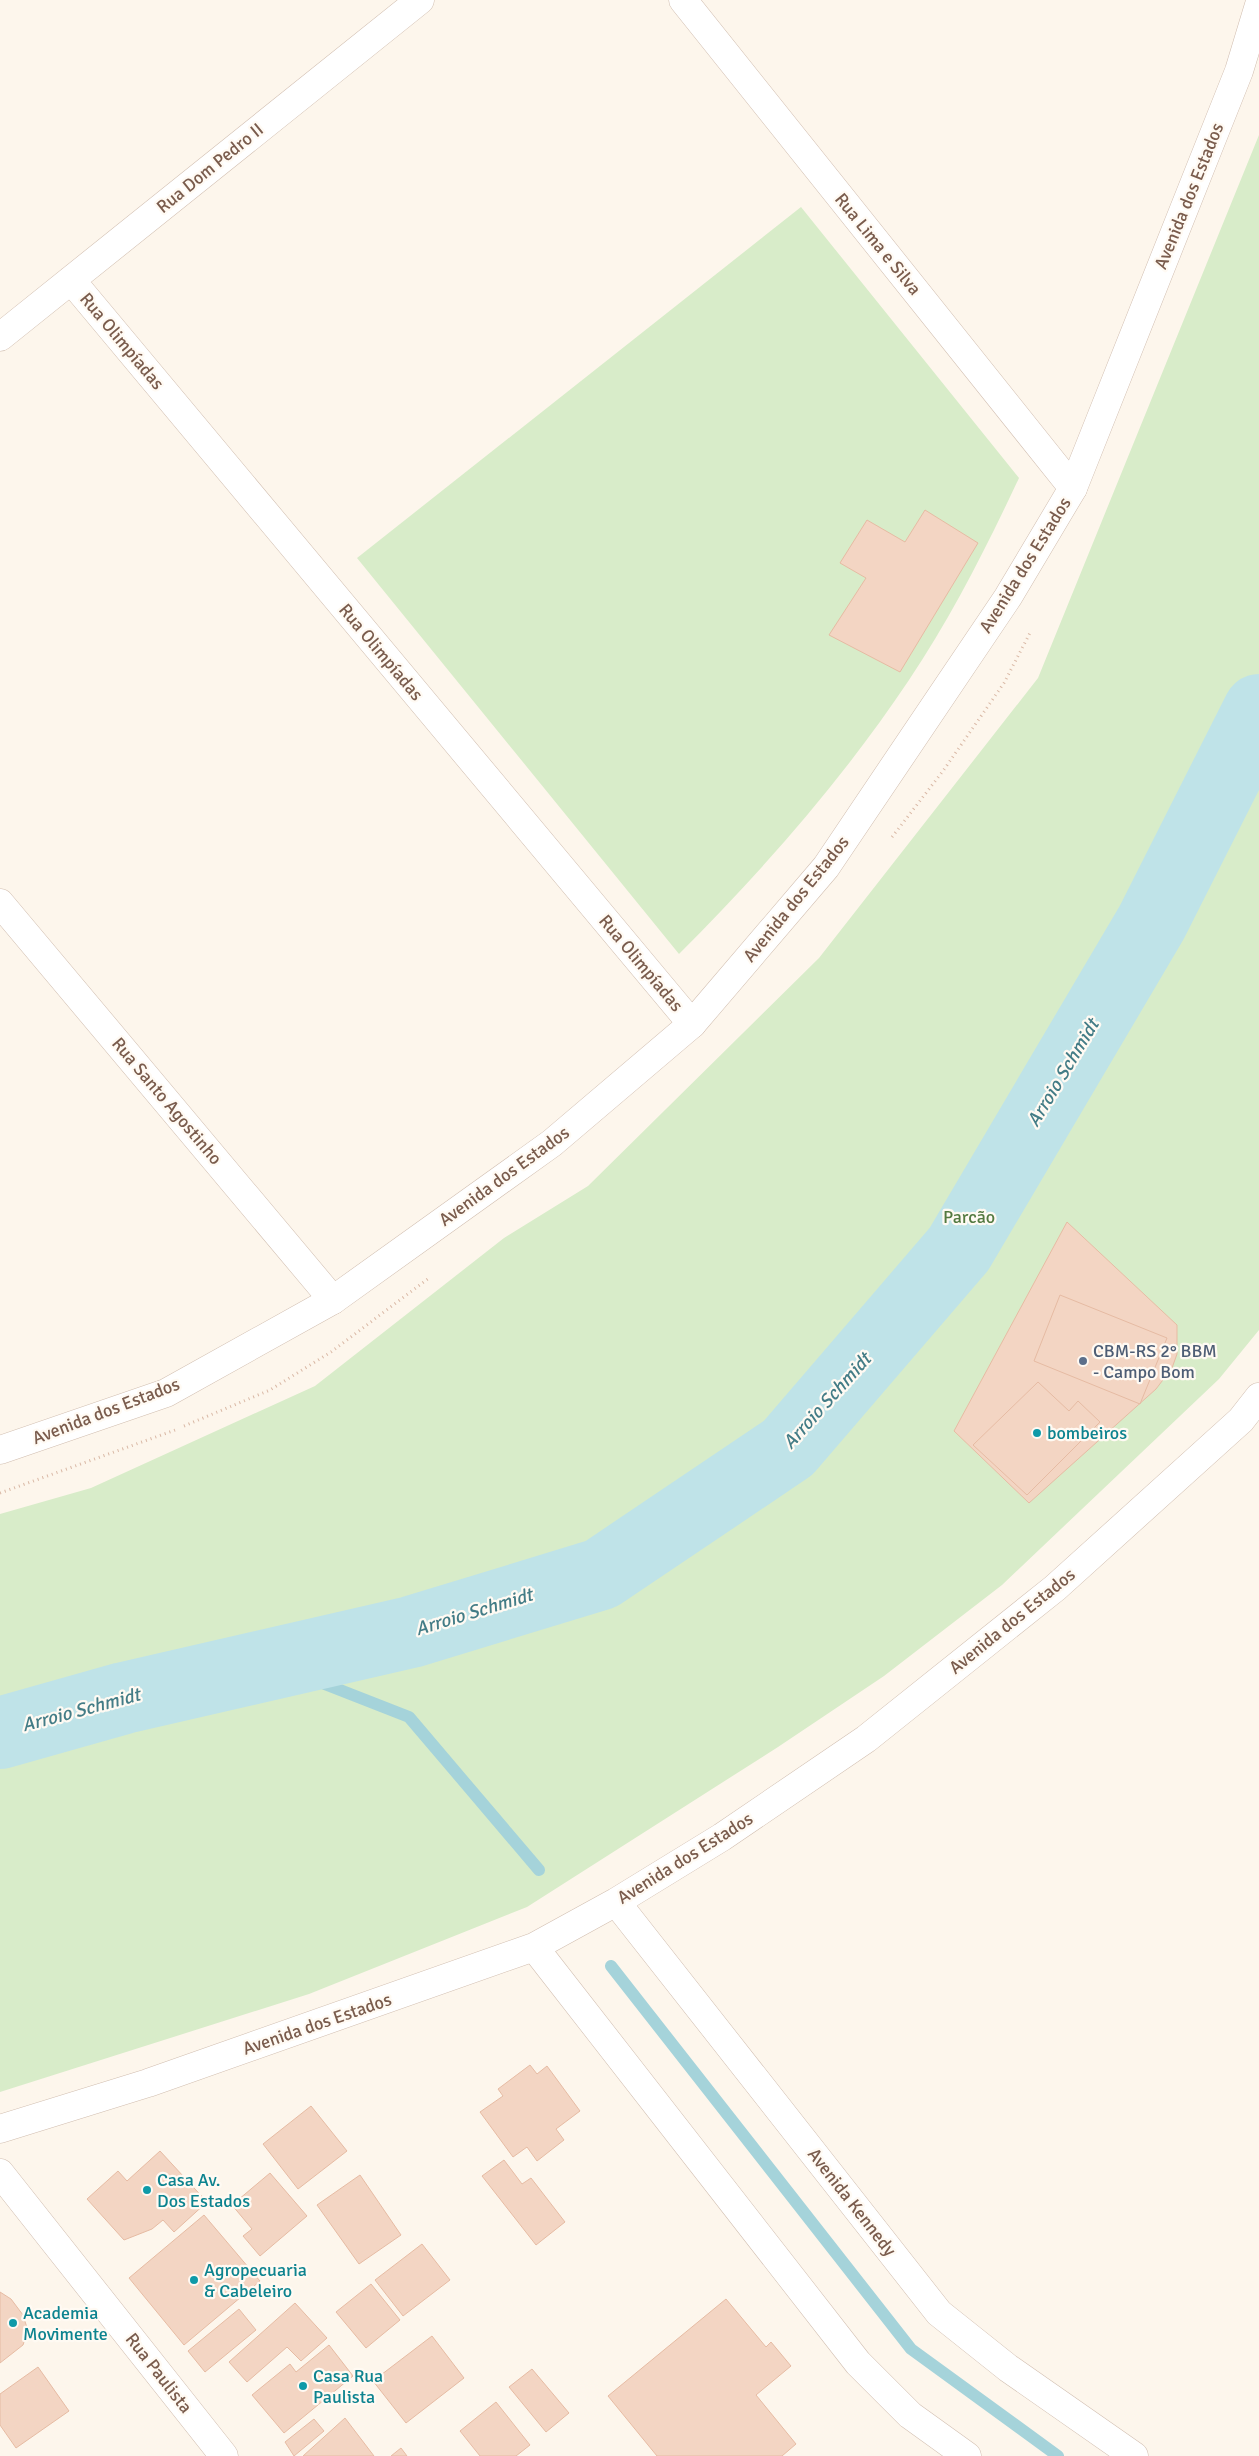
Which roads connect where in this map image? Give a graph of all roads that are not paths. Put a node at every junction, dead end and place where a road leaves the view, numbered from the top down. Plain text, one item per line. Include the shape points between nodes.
1 (420, 0) edge
2 (683, 0) edge
3 (1259, 5) edge
4 (71, 280) junction
5 (0, 337) edge
6 (1073, 488) junction
7 (0, 903) edge
8 (692, 1024) junction
9 (333, 1300) junction
10 (1259, 1397) edge
11 (0, 1450) edge
12 (616, 1902) junction
13 (534, 1947) junction
14 (0, 2128) edge
15 (0, 2173) edge
16 (910, 2415) junction
17 (224, 2456) edge
18 (943, 2456) edge
19 (967, 2456) edge
20 (1134, 2456) edge

1 - 4 street, Rua Dom Pedro II
2 - 6 street, Rua Lima e Silva
3 - 6 street, Avenida dos Estados via 1239,70
4 - 5 street, Rua Dom Pedro II
4 - 8 street, Rua Olimpíadas
6 - 8 street, Avenida dos Estados via 1008,597 826,867
7 - 9 street, Rua Santo Agostinho
8 - 9 street, Avenida dos Estados via 552,1143
9 - 11 street, Avenida dos Estados via 166,1392
10 - 12 street, Avenida dos Estados via 1241,1420 1055,1588 866,1739 722,1837
12 - 13 street, Avenida dos Estados
12 - 20 street, Avenida Kennedy via 939,2313 1008,2368
13 - 14 street, Avenida dos Estados via 148,2083
13 - 16 street via 858,2363
15 - 17 street, Rua Paulista
16 - 18 street
16 - 19 street

